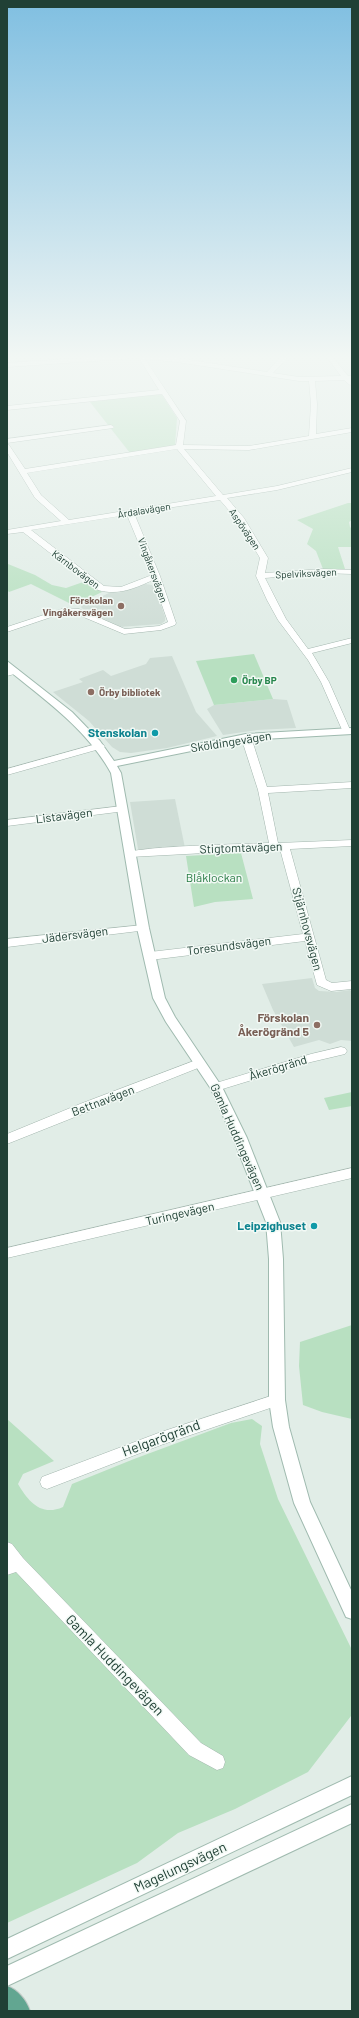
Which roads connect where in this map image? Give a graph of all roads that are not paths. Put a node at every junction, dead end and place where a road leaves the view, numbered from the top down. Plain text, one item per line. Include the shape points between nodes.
1 (166, 449) edge
2 (182, 449) edge
3 (9, 454) edge
4 (352, 470) edge
5 (23, 471) junction
6 (222, 497) junction
7 (130, 512) junction
8 (66, 522) junction
9 (24, 529) junction
10 (7, 532) edge
11 (352, 572) edge
12 (156, 576) junction
13 (260, 576) junction
14 (7, 630) edge
15 (352, 640) edge
16 (306, 652) junction
17 (7, 664) edge
18 (11, 672) edge
19 (350, 732) edge
20 (246, 737) junction
21 (100, 746) junction
22 (112, 764) junction
23 (7, 772) edge
24 (352, 785) edge
25 (263, 790) junction
26 (122, 809) junction
27 (7, 823) edge
28 (352, 843) edge
29 (279, 846) junction
30 (130, 854) junction
31 (144, 928) junction
32 (308, 936) junction
33 (7, 943) edge
34 (150, 956) junction
35 (352, 985) edge
36 (341, 1051) dead end
37 (199, 1063) junction
38 (216, 1087) junction
39 (7, 1139) edge
40 (352, 1173) edge
41 (263, 1195) junction
42 (7, 1252) edge
43 (277, 1400) junction
44 (47, 1482) dead end
45 (7, 1549) edge
46 (12, 1565) edge
47 (352, 1611) edge
48 (217, 1762) dead end
49 (352, 1785) edge
50 (352, 1813) edge
51 (7, 1949) edge
52 (7, 1976) edge
53 (7, 1996) edge
54 (20, 2011) edge

1 - 5 street
2 - 6 street, Aspövägen
3 - 5 street
4 - 6 street, Årdalavägen via 288,486
5 - 8 street via 38,496
6 - 7 street, Årdalavägen
6 - 13 street, Aspövägen via 241,520 264,558
7 - 8 street, Årdalavägen
7 - 12 street, Vingåkersvägen
8 - 9 street, Årdalavägen
9 - 10 street, Årdalavägen
9 - 12 street, Kärnbovägen via 100,588 118,591
11 - 13 street, Spelviksvägen via 323,571
12 - 14 street, Vingåkersvägen via 172,621 168,626 124,632 76,611 65,610
13 - 16 street via 282,620
15 - 16 street
16 - 19 street via 325,682
17 - 18 street, Gamla Huddingevägen
18 - 21 street, Gamla Huddingevägen via 85,730
19 - 20 street, Sköldingevägen
20 - 22 street, Sköldingevägen
20 - 25 street, Stjärnhovsvägen
21 - 22 street, Gamla Huddingevägen
21 - 23 street
22 - 26 street, Gamla Huddingevägen via 119,786
24 - 25 street
25 - 29 street, Stjärnhovsvägen
26 - 27 street, Listavägen
26 - 30 street, Gamla Huddingevägen
28 - 29 street, Stigtomtavägen
29 - 30 street, Stigtomtavägen
29 - 32 street, Stjärnhovsvägen
30 - 31 street, Gamla Huddingevägen
31 - 33 street, Jädersvägen
31 - 34 street, Gamla Huddingevägen
32 - 34 street, Toresundsvägen
32 - 35 street, Stjärnhovsvägen via 321,982 331,987
34 - 37 street, Gamla Huddingevägen via 160,998 170,1019
36 - 38 street, Åkerögränd
37 - 38 street, Gamla Huddingevägen
37 - 39 street, Bettnavägen
38 - 41 street, Gamla Huddingevägen
40 - 41 street, Turingevägen
41 - 42 street, Turingevägen
41 - 43 street, Gamla Huddingevägen via 272,1222 276,1259
43 - 44 street, Helgarögränd via 141,1444
43 - 47 street, Gamla Huddingevägen via 284,1442 302,1503
45 - 46 street, Gamla Huddingevägen
46 - 48 street, Gamla Huddingevägen via 195,1749
49 - 51 street, Magelungsvägen
50 - 52 street, Magelungsvägen
53 - 54 main road

